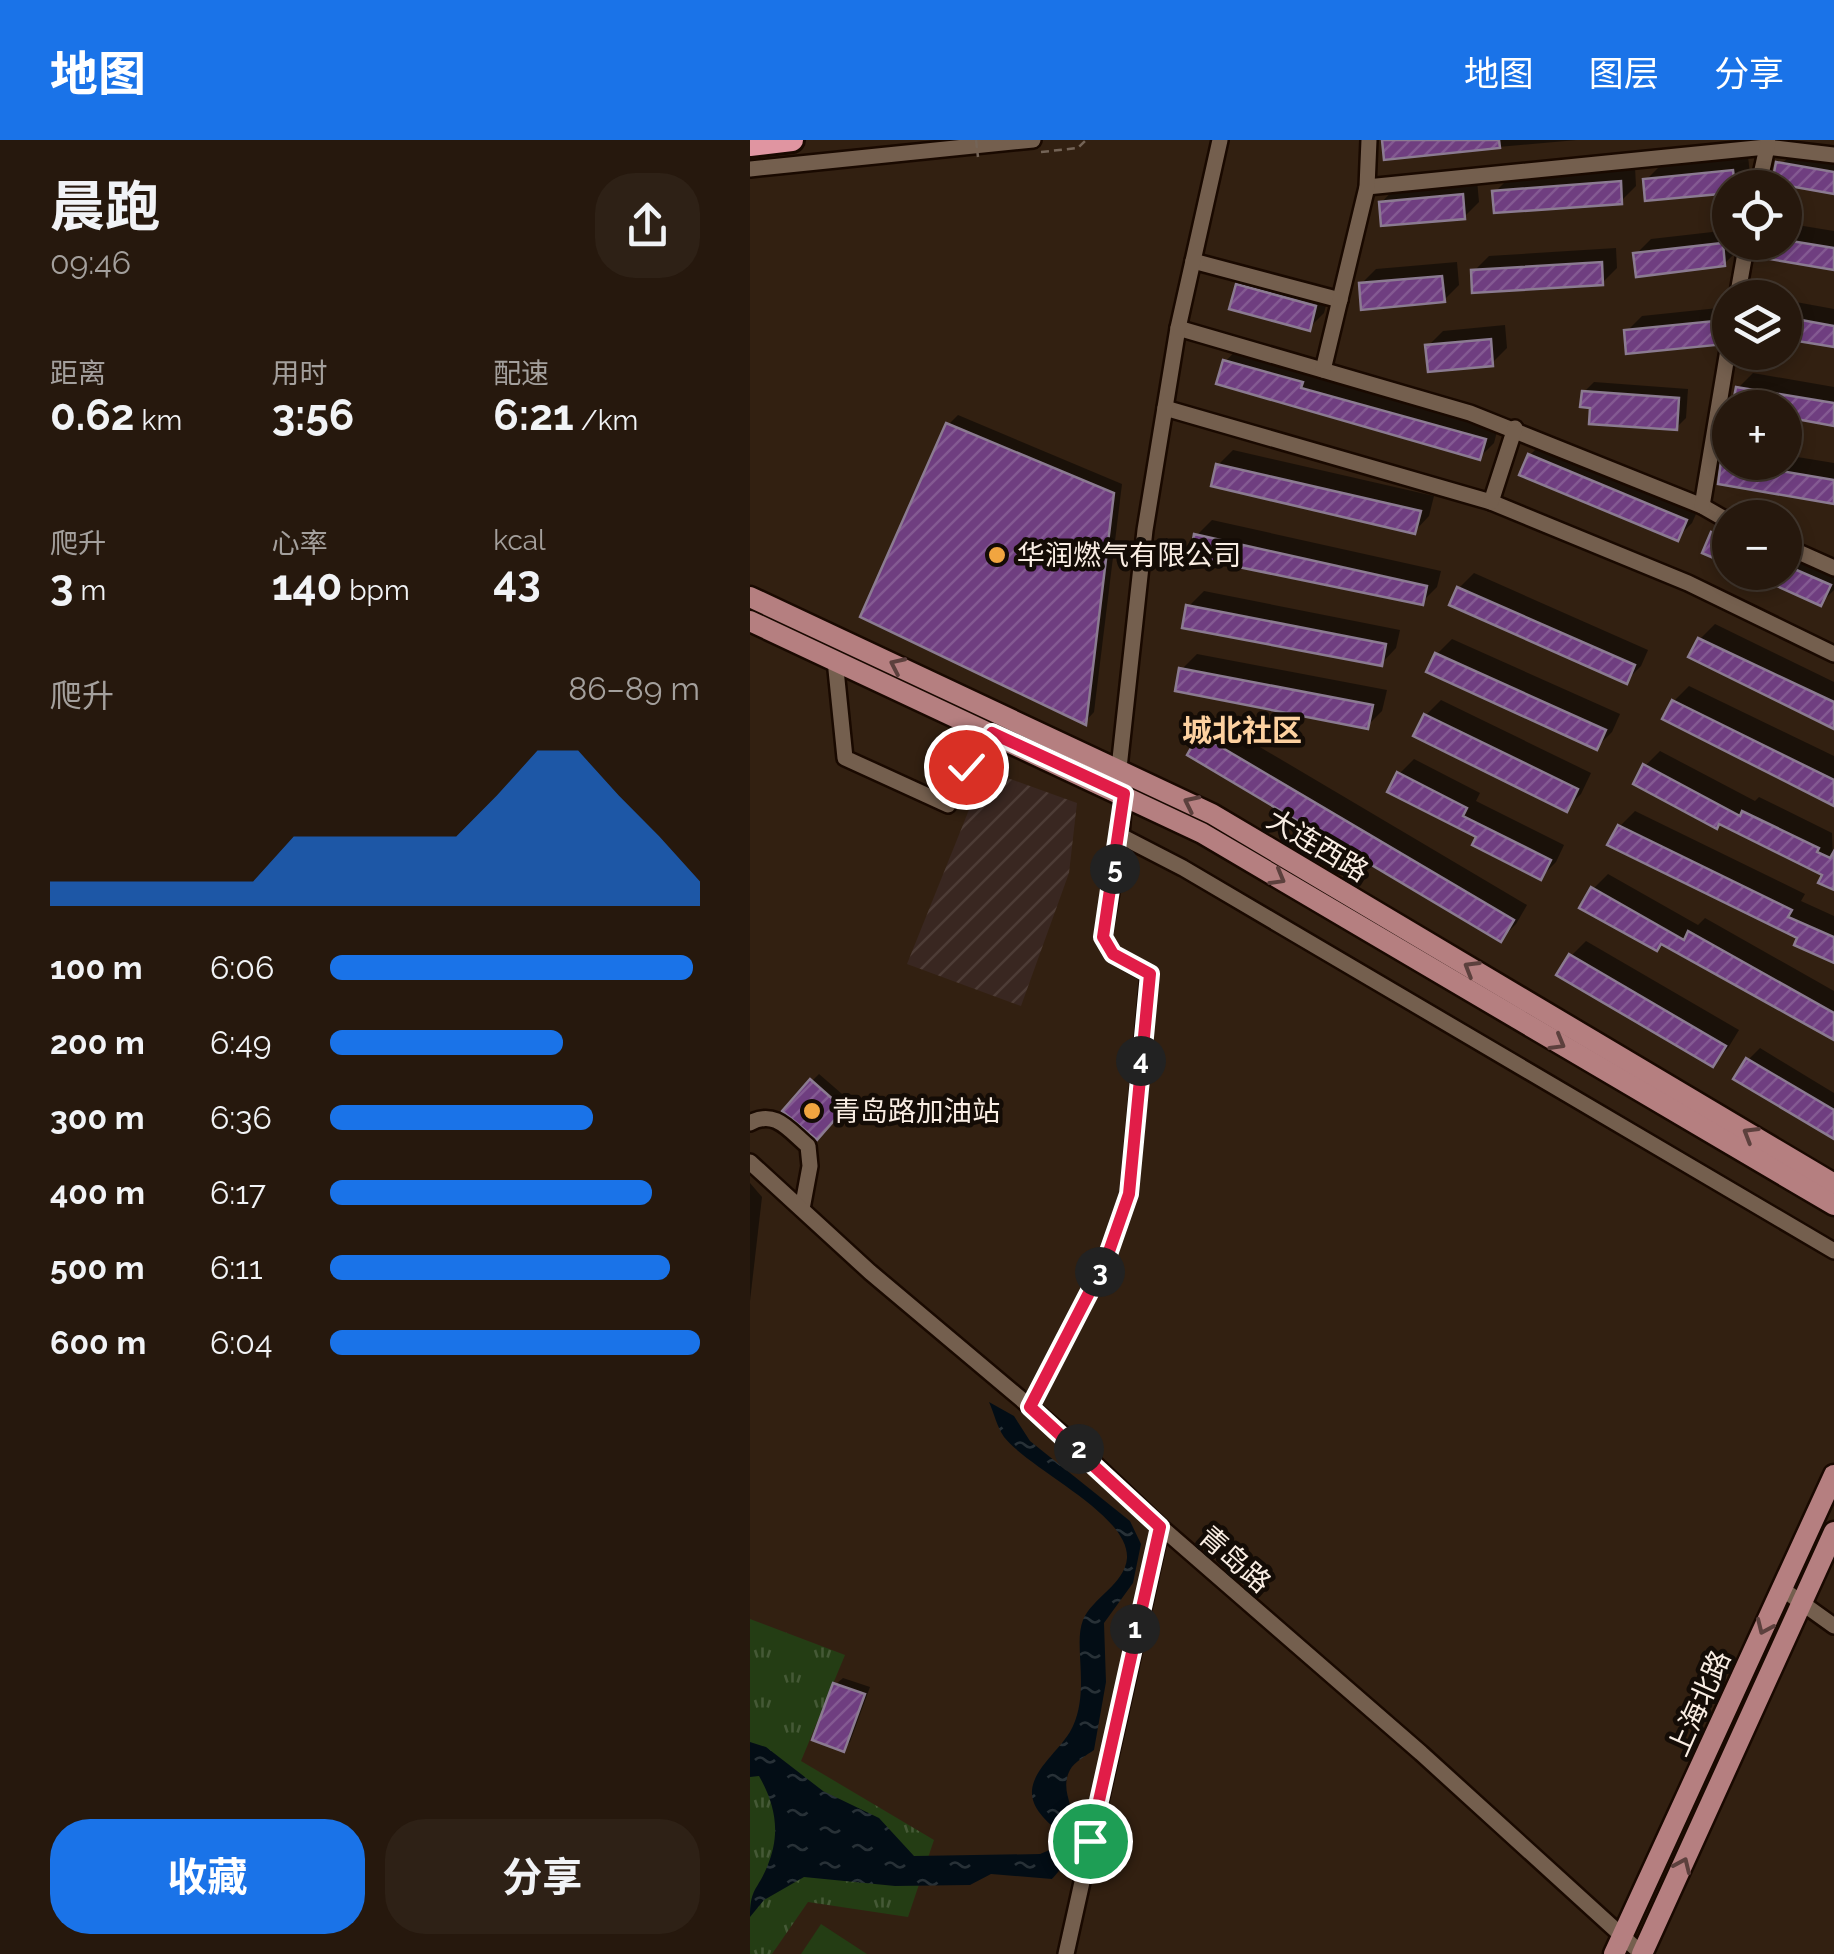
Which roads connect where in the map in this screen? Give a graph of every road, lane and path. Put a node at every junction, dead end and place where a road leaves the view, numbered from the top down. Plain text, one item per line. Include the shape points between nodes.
1 (792, 140) edge
2 (976, 140) edge
3 (1032, 140) edge
4 (1086, 140) edge
5 (1220, 140) edge
6 (1369, 140) edge
7 (1768, 144) edge
8 (750, 145) edge
9 (1078, 148) dead end
10 (1834, 155) edge
11 (978, 157) dead end
12 (750, 169) edge
13 (1762, 170) edge
14 (1367, 188) junction
15 (1194, 261) junction
16 (1340, 300) junction
17 (1178, 328) junction
18 (1323, 370) junction
19 (1725, 370) edge
20 (1165, 408) junction
21 (1515, 428) junction
22 (1491, 502) junction
23 (1702, 506) junction
24 (1712, 512) edge
25 (1802, 554) edge
26 (1834, 568) edge
27 (750, 597) edge
28 (750, 622) edge
29 (1834, 654) edge
30 (834, 660) junction
31 (992, 733) junction
32 (1118, 768) junction
33 (1124, 794) junction
34 (1120, 836) junction
35 (750, 1123) edge
36 (750, 1162) edge
37 (1834, 1184) edge
38 (1834, 1205) edge
39 (802, 1210) junction
40 (1834, 1251) edge
41 (1030, 1407) junction
42 (1834, 1475) edge
43 (1160, 1527) junction
44 (1834, 1532) edge
45 (1781, 1588) junction
46 (1802, 1604) junction
47 (1834, 1626) edge
48 (1618, 1945) edge
49 (1066, 1954) edge
50 (1642, 1954) edge

1 - 8 highway
2 - 11 path, bridge
3 - 12 street
4 - 9 path
5 - 15 street
6 - 14 street
7 - 10 street
7 - 13 street
7 - 14 street
14 - 16 street
15 - 16 street
15 - 17 street
16 - 18 street
17 - 18 street
17 - 20 street
18 - 21 street
19 - 23 street
20 - 22 street
20 - 32 street
21 - 22 street
21 - 23 street
22 - 29 street via 1688,583
23 - 24 street
25 - 26 street
32 -> 27 main road, 大连西路
28 - 30 main road, 大连西路
30 - 31 main road, 大连西路
30 - 31 street via 845,758 948,805
31 - 33 main road, 大连西路
37 -> 32 main road, 大连西路 via 1212,814
33 - 34 street
33 -> 38 main road, 大连西路 via 1202,833
34 - 40 street
34 - 41 street via 1103,937 1113,954 1150,974 1129,1194 1106,1260
35 - 39 street via 776,1118 808,1146
36 - 39 street, 青岛路
39 - 41 street, 青岛路
41 - 43 street, 青岛路
42 - 45 main road, 上海北路
43 - 48 street, 青岛路 via 1421,1753
43 - 49 street
44 - 46 main road, 上海北路
45 - 46 street
45 -> 48 main road, 上海北路
46 - 47 street
50 -> 46 main road, 上海北路
48 - 50 street, 青岛路

